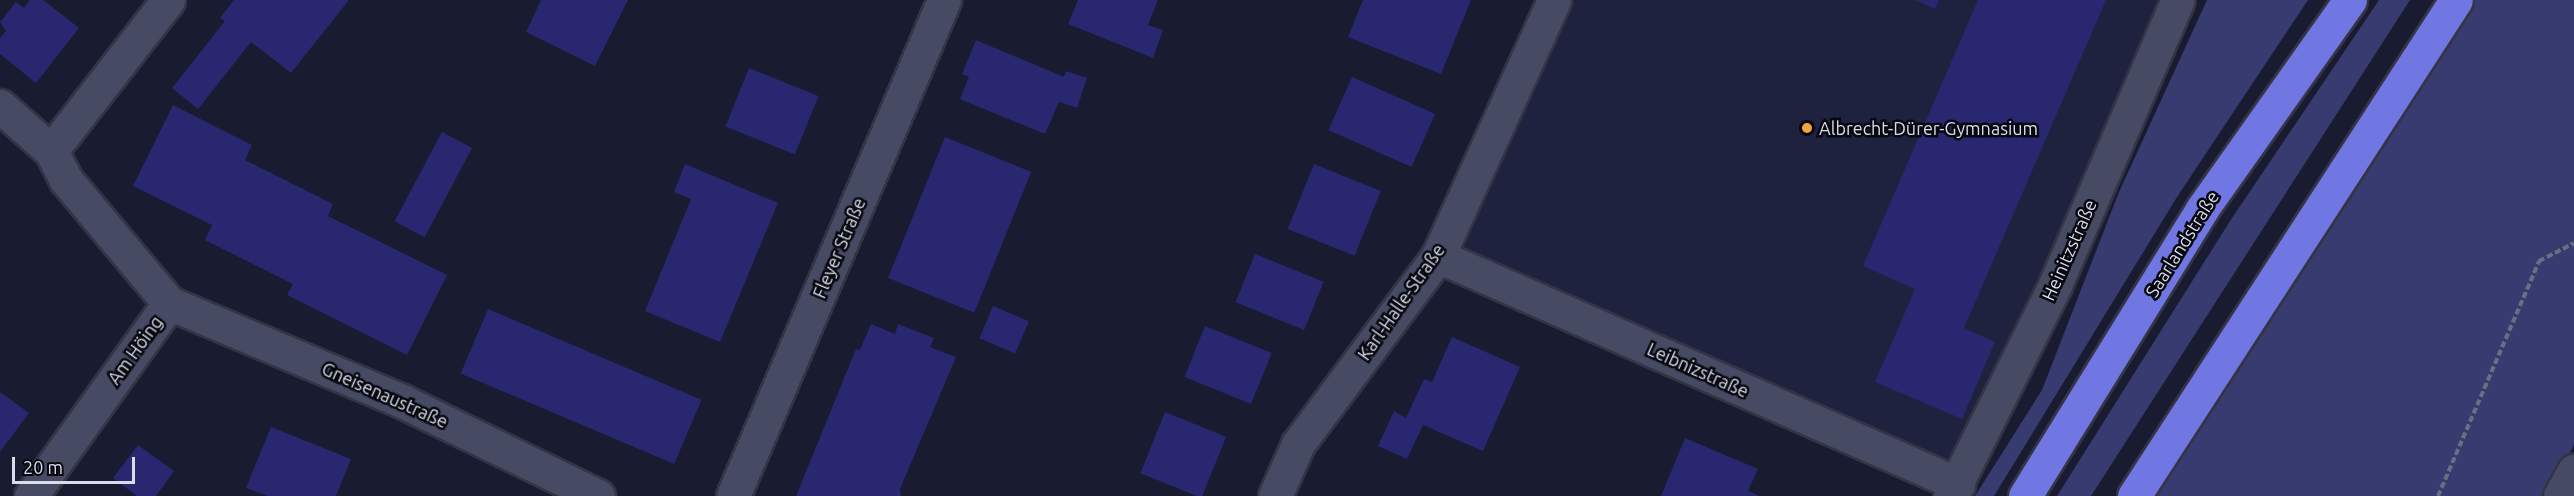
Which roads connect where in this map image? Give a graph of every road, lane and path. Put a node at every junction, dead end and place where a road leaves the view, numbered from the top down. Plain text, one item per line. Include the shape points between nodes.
1 (168, 0) edge
2 (944, 0) edge
3 (1554, 0) edge
4 (2178, 0) edge
5 (2350, 0) edge
6 (2456, 0) edge
7 (0, 106) edge
8 (51, 151) junction
9 (2574, 243) edge
10 (1438, 256) junction
11 (169, 303) junction
12 (2574, 471) edge
13 (1954, 490) edge
14 (31, 496) edge
15 (598, 496) edge
16 (733, 496) edge
17 (1275, 496) edge
18 (2025, 496) edge
19 (2134, 496) edge
20 (2438, 496) edge
21 (2560, 496) edge

1 - 8 street
2 - 16 street, Fleyer Straße
3 - 10 street, Karl-Halle-Straße
4 - 13 street, Heinitzstraße via 2055,285
5 - 18 highway, Saarlandstraße via 2202,209
6 - 19 highway
7 - 8 street, Am Höing
8 - 11 street, Am Höing via 66,180
9 - 20 path via 2539,261
10 - 13 street, Leibnizstraße
10 - 17 street, Karl-Halle-Straße via 1298,444
11 - 14 street, Am Höing
11 - 15 street, Gneisenaustraße via 402,401
12 - 21 street

